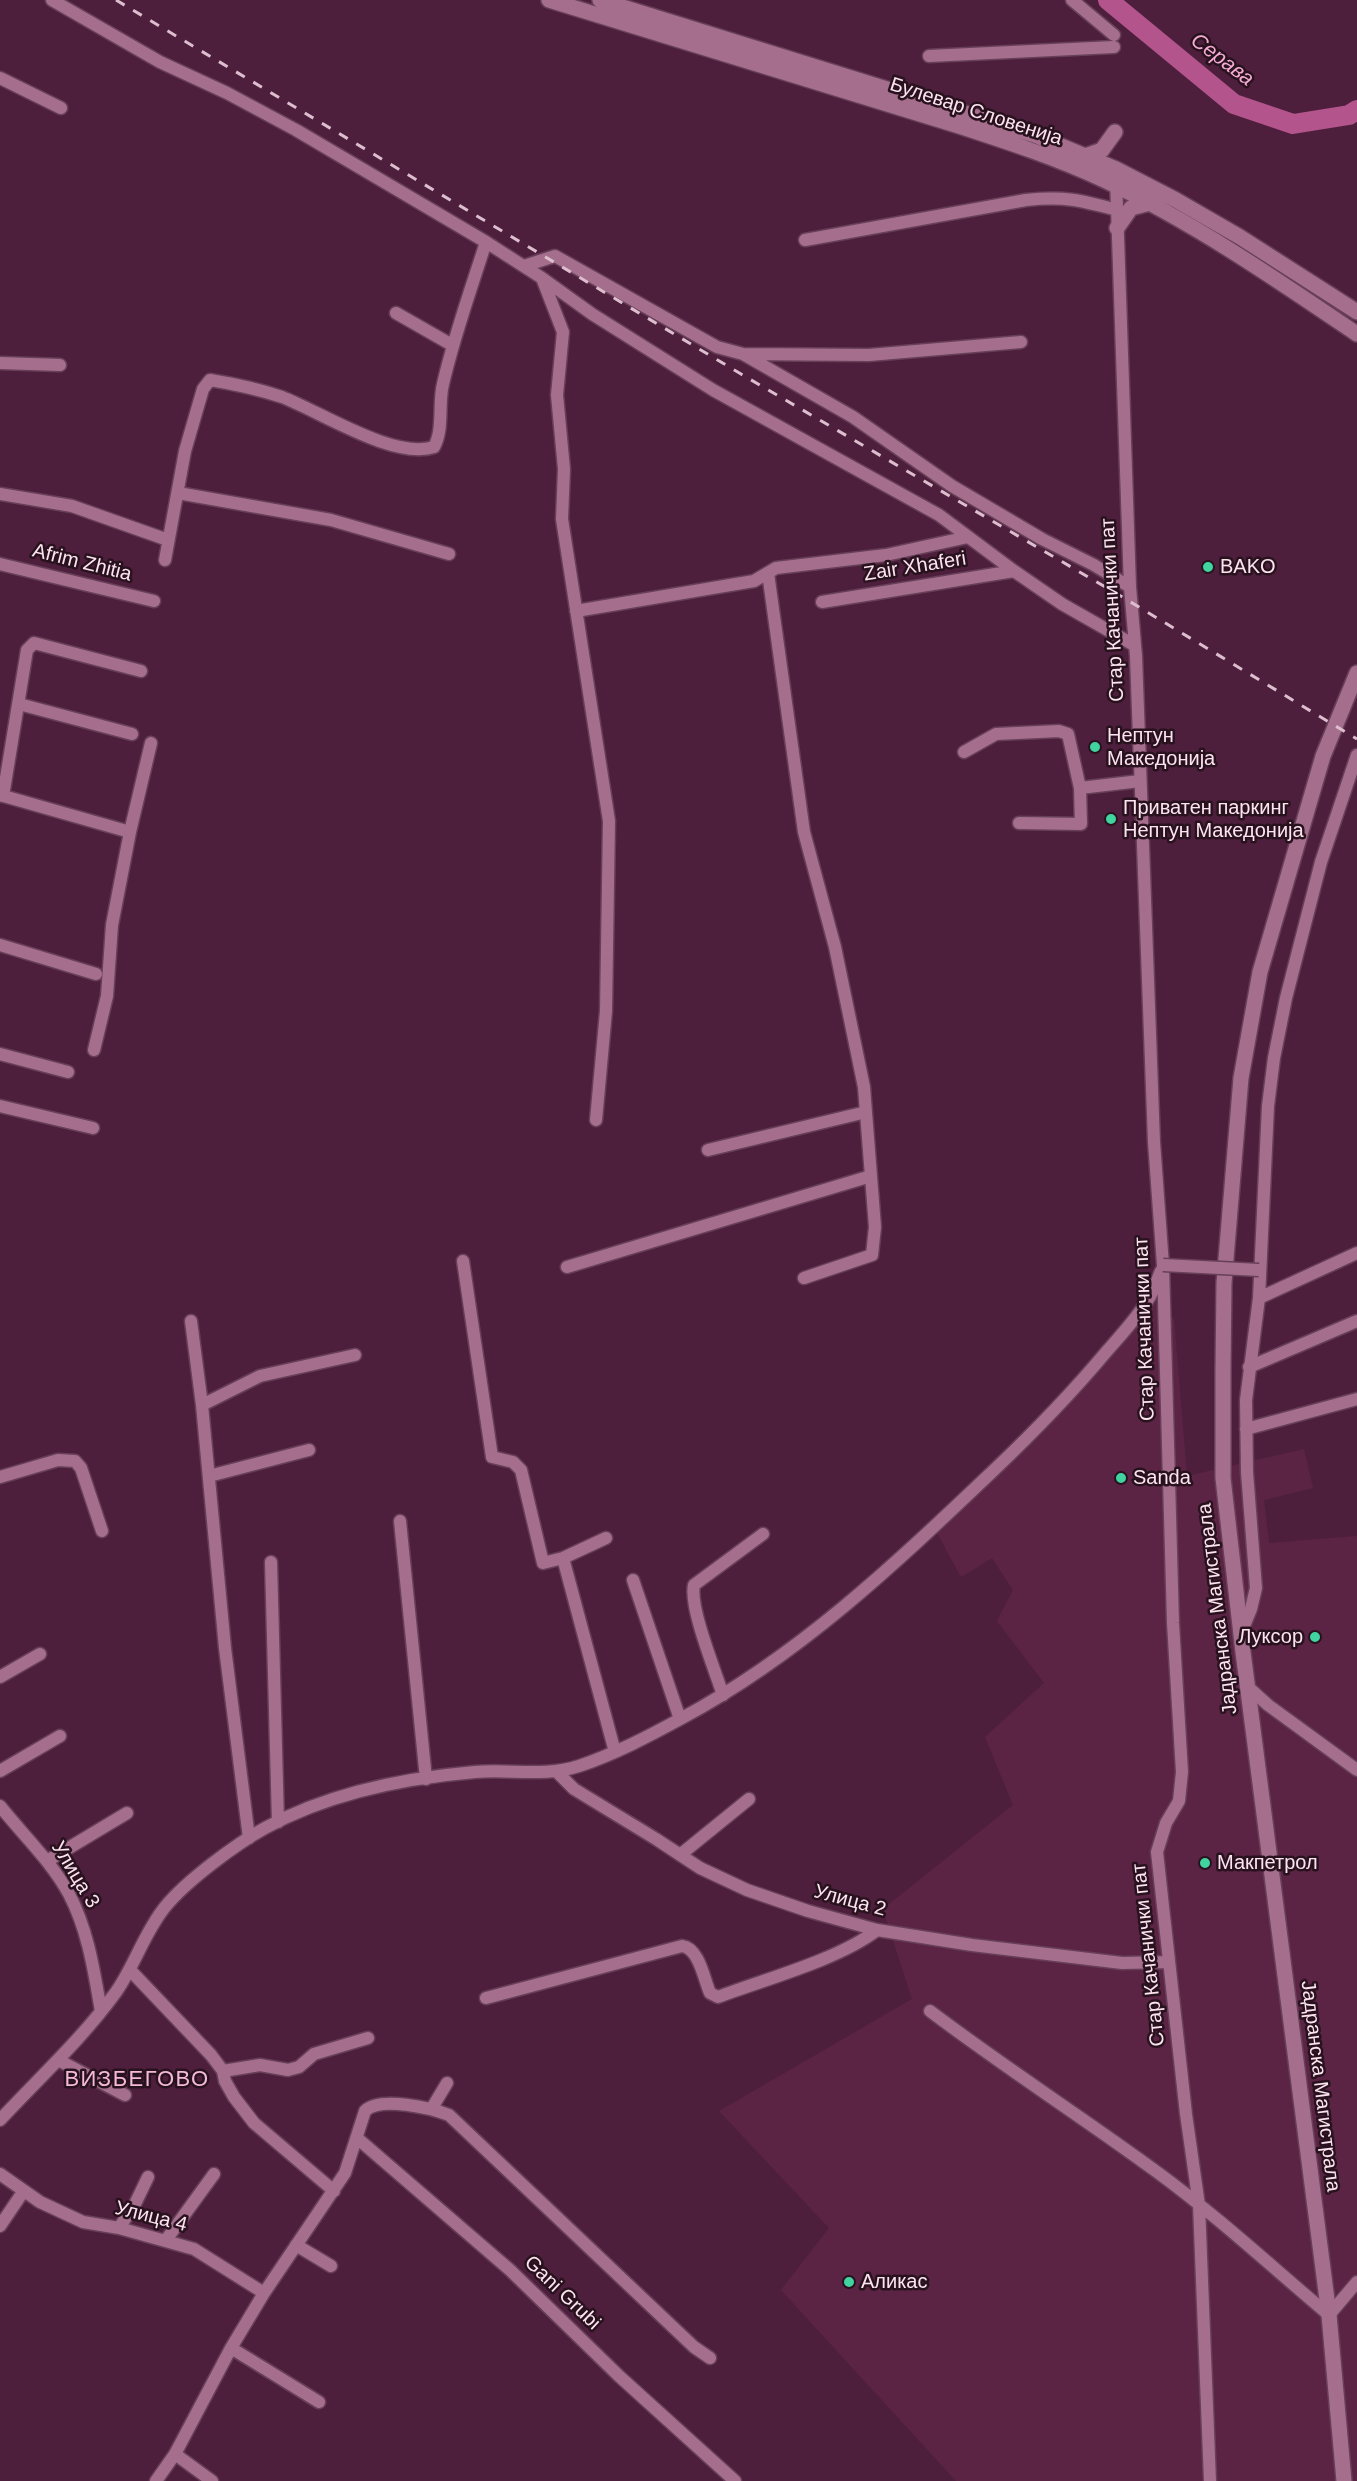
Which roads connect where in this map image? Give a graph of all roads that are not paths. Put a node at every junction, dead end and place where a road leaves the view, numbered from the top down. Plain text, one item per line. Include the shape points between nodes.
1 (52, 0) edge
2 (549, 0) edge
3 (600, 0) edge
4 (1072, 0) edge
5 (929, 57) dead end
6 (0, 78) edge
7 (61, 108) dead end
8 (1115, 132) dead end
9 (1085, 156) junction
10 (1116, 169) junction
11 (1116, 186) junction
12 (1150, 203) junction
13 (1117, 210) junction
14 (1117, 228) junction
15 (1240, 237) junction
16 (805, 240) dead end
17 (486, 242) junction
18 (524, 266) junction
19 (542, 278) junction
20 (1357, 307) edge
21 (1357, 312) edge
22 (396, 313) dead end
23 (1357, 334) edge
24 (1021, 342) dead end
25 (452, 345) junction
26 (742, 354) junction
27 (0, 363) edge
28 (60, 365) dead end
29 (178, 493) junction
30 (0, 494) edge
31 (968, 537) junction
32 (168, 540) junction
33 (449, 554) dead end
34 (165, 560) dead end
35 (0, 564) edge
36 (1014, 571) junction
37 (768, 573) junction
38 (1130, 587) junction
39 (154, 601) dead end
40 (822, 602) dead end
41 (576, 611) junction
42 (1134, 645) junction
43 (141, 671) dead end
44 (1357, 672) edge
45 (19, 704) junction
46 (132, 734) dead end
47 (151, 743) dead end
48 (964, 752) dead end
49 (1357, 755) edge
50 (1140, 781) junction
51 (1080, 788) junction
52 (2, 795) edge
53 (1019, 823) dead end
54 (130, 832) junction
55 (0, 945) edge
56 (96, 974) dead end
57 (94, 1050) dead end
58 (0, 1054) edge
59 (68, 1072) dead end
60 (0, 1106) edge
61 (866, 1112) junction
62 (596, 1120) dead end
63 (93, 1128) dead end
64 (708, 1150) dead end
65 (871, 1176) junction
66 (1357, 1253) edge
67 (463, 1261) dead end
68 (1163, 1265) junction
69 (567, 1267) dead end
70 (1259, 1270) junction
71 (804, 1278) dead end
72 (1259, 1298) junction
73 (191, 1321) dead end
74 (1357, 1321) edge
75 (355, 1355) dead end
76 (1249, 1367) junction
77 (1357, 1399) edge
78 (202, 1405) junction
79 (1246, 1429) junction
80 (309, 1450) dead end
81 (209, 1476) junction
82 (0, 1477) edge
83 (400, 1521) dead end
84 (102, 1531) dead end
85 (763, 1534) dead end
86 (606, 1538) dead end
87 (563, 1557) junction
88 (271, 1562) dead end
89 (633, 1580) dead end
90 (1242, 1631) junction
91 (40, 1654) dead end
92 (0, 1677) edge
93 (1248, 1687) junction
94 (723, 1695) junction
95 (680, 1719) junction
96 (60, 1736) dead end
97 (615, 1752) junction
98 (1357, 1770) edge
99 (0, 1771) edge
100 (557, 1772) junction
101 (426, 1779) junction
102 (749, 1799) dead end
103 (0, 1806) edge
104 (127, 1813) dead end
105 (278, 1822) junction
106 (249, 1838) junction
107 (680, 1855) junction
108 (47, 1861) junction
109 (877, 1930) junction
110 (1169, 1962) junction
111 (130, 1970) junction
112 (486, 1998) dead end
113 (101, 2011) junction
114 (930, 2011) dead end
115 (368, 2038) dead end
116 (58, 2060) junction
117 (223, 2071) junction
118 (447, 2083) dead end
119 (125, 2095) dead end
120 (432, 2108) junction
121 (0, 2120) edge
122 (357, 2138) junction
123 (0, 2174) edge
124 (214, 2174) dead end
125 (148, 2177) dead end
126 (334, 2191) junction
127 (23, 2192) junction
128 (1199, 2205) junction
129 (0, 2226) edge
130 (119, 2228) junction
131 (166, 2240) junction
132 (296, 2245) junction
133 (331, 2266) dead end
134 (1357, 2282) edge
135 (264, 2293) junction
136 (1329, 2315) junction
137 (231, 2348) junction
138 (710, 2358) dead end
139 (319, 2402) dead end
140 (175, 2454) junction
141 (156, 2481) edge
142 (212, 2481) edge
143 (735, 2481) edge
144 (1210, 2481) edge
145 (1344, 2481) edge

1 - 17 street via 160,62 296,130
2 - 11 street, Булевар Словенија via 1018,145
3 - 9 street, Булевар Словенија via 971,114
4 - 5 street via 1114,41
6 - 7 street
8 - 9 street via 1102,150
9 - 10 street, Булевар Словенија
10 - 11 street, Стар Качанички пат
10 - 15 street, Булевар Словенија
11 - 12 street, Булевар Словенија
11 - 13 street, Стар Качанички пат
12 - 14 street via 1131,208
12 - 23 street, Булевар Словенија via 1245,259
13 - 14 street, Стар Качанички пат
13 - 16 street via 1077,199 1046,198
14 - 38 street, Стар Качанички пат
15 - 20 street
15 - 21 street, Булевар Словенија
17 - 18 street
17 - 25 street
18 - 19 street
18 - 26 street via 555,256 717,347
19 - 31 street via 713,390 939,515
19 - 41 street via 563,332 557,395 564,469 562,519
22 - 25 street
24 - 26 street via 869,355
25 - 29 street via 442,387 439,439 426,450 359,434 252,387 210,380 205,384 187,441
26 - 38 street via 853,417 952,486
27 - 28 street
29 - 32 street
29 - 33 street via 331,520
30 - 32 street via 72,506
31 - 36 street
31 - 37 street via 886,555 776,568
32 - 34 street
35 - 39 street, Afrim Zhitia
36 - 40 street, Zair Xhaferi
36 - 42 street
37 - 41 street via 754,581
37 - 61 street via 804,831 835,947
38 - 42 street, Стар Качанички пат
41 - 62 street via 609,821 606,1011
42 - 50 street, Стар Качанички пат
43 - 45 street via 34,643 27,650
44 - 90 street, Јадранска Магистрала via 1323,756 1290,867 1260,972 1240,1078 1224,1283 1222,1371 1223,1478
45 - 46 street
45 - 52 street
47 - 54 street
48 - 51 street via 996,734 1059,731 1068,734
49 - 70 street via 1321,862 1276,1048 1268,1106
50 - 51 street
50 - 68 street, Стар Качанички пат via 1154,1142
51 - 53 street via 1081,824
52 - 54 street
54 - 57 street via 112,925 108,996
55 - 56 street
58 - 59 street
60 - 63 street
61 - 64 street
61 - 65 street
65 - 69 street
65 - 71 street via 875,1227 872,1255
66 - 72 street
67 - 87 street via 492,1458 513,1462 521,1470 543,1563
68 - 70 street, bridge
68 - 94 street via 1150,1298 1044,1423 865,1591 813,1634
68 - 110 street, Стар Качанички пат via 1173,1623 1182,1772 1179,1801 1166,1823 1157,1852
70 - 72 street
72 - 76 street
73 - 78 street
74 - 76 street
75 - 78 street via 260,1376
76 - 79 street
77 - 79 street
78 - 81 street
79 - 90 street via 1256,1588
80 - 81 street
81 - 106 street
82 - 84 street via 58,1460 75,1461 81,1468
83 - 101 street
85 - 94 street via 694,1585 694,1602
86 - 87 street
87 - 97 street
88 - 105 street
89 - 95 street
90 - 93 street, Јадранска Магистрала
91 - 92 street
93 - 98 street
93 - 136 street, Јадранска Магистрала
94 - 95 street
95 - 97 street
96 - 99 street
97 - 100 street
100 - 101 street via 503,1771
100 - 107 street, Улица 2 via 574,1789
101 - 105 street via 327,1802
102 - 107 street
103 - 108 street, Улица 3
104 - 108 street
105 - 106 street
106 - 111 street via 166,1906
107 - 109 street, Улица 2 via 747,1890
108 - 113 street, Улица 3 via 69,1894 81,1922
109 - 110 street, Улица 2 via 1122,1963
109 - 112 street via 832,1955 717,1996 710,1993 693,1952 682,1946
110 - 128 street, Стар Качанички пат
111 - 113 street
111 - 117 street
113 - 116 street
114 - 128 street
115 - 117 street via 314,2054 299,2067 288,2070 260,2065
116 - 119 street
116 - 121 street
117 - 126 street via 234,2097 254,2123
118 - 120 street
120 - 122 street via 395,2104 367,2108
120 - 138 street via 458,2123
122 - 126 street
122 - 143 street, Gani Grubi via 510,2270
123 - 127 street, Улица 4
124 - 131 street
125 - 130 street
126 - 132 street
127 - 129 street
127 - 130 street, Улица 4 via 59,2213
128 - 136 street
128 - 144 street, Стар Качанички пат
130 - 131 street, Улица 4
131 - 135 street, Улица 4 via 194,2249
132 - 133 street
132 - 135 street
134 - 136 street
135 - 137 street
136 - 145 street, Јадранска Магистрала
137 - 139 street
137 - 140 street
140 - 141 street
140 - 142 street

